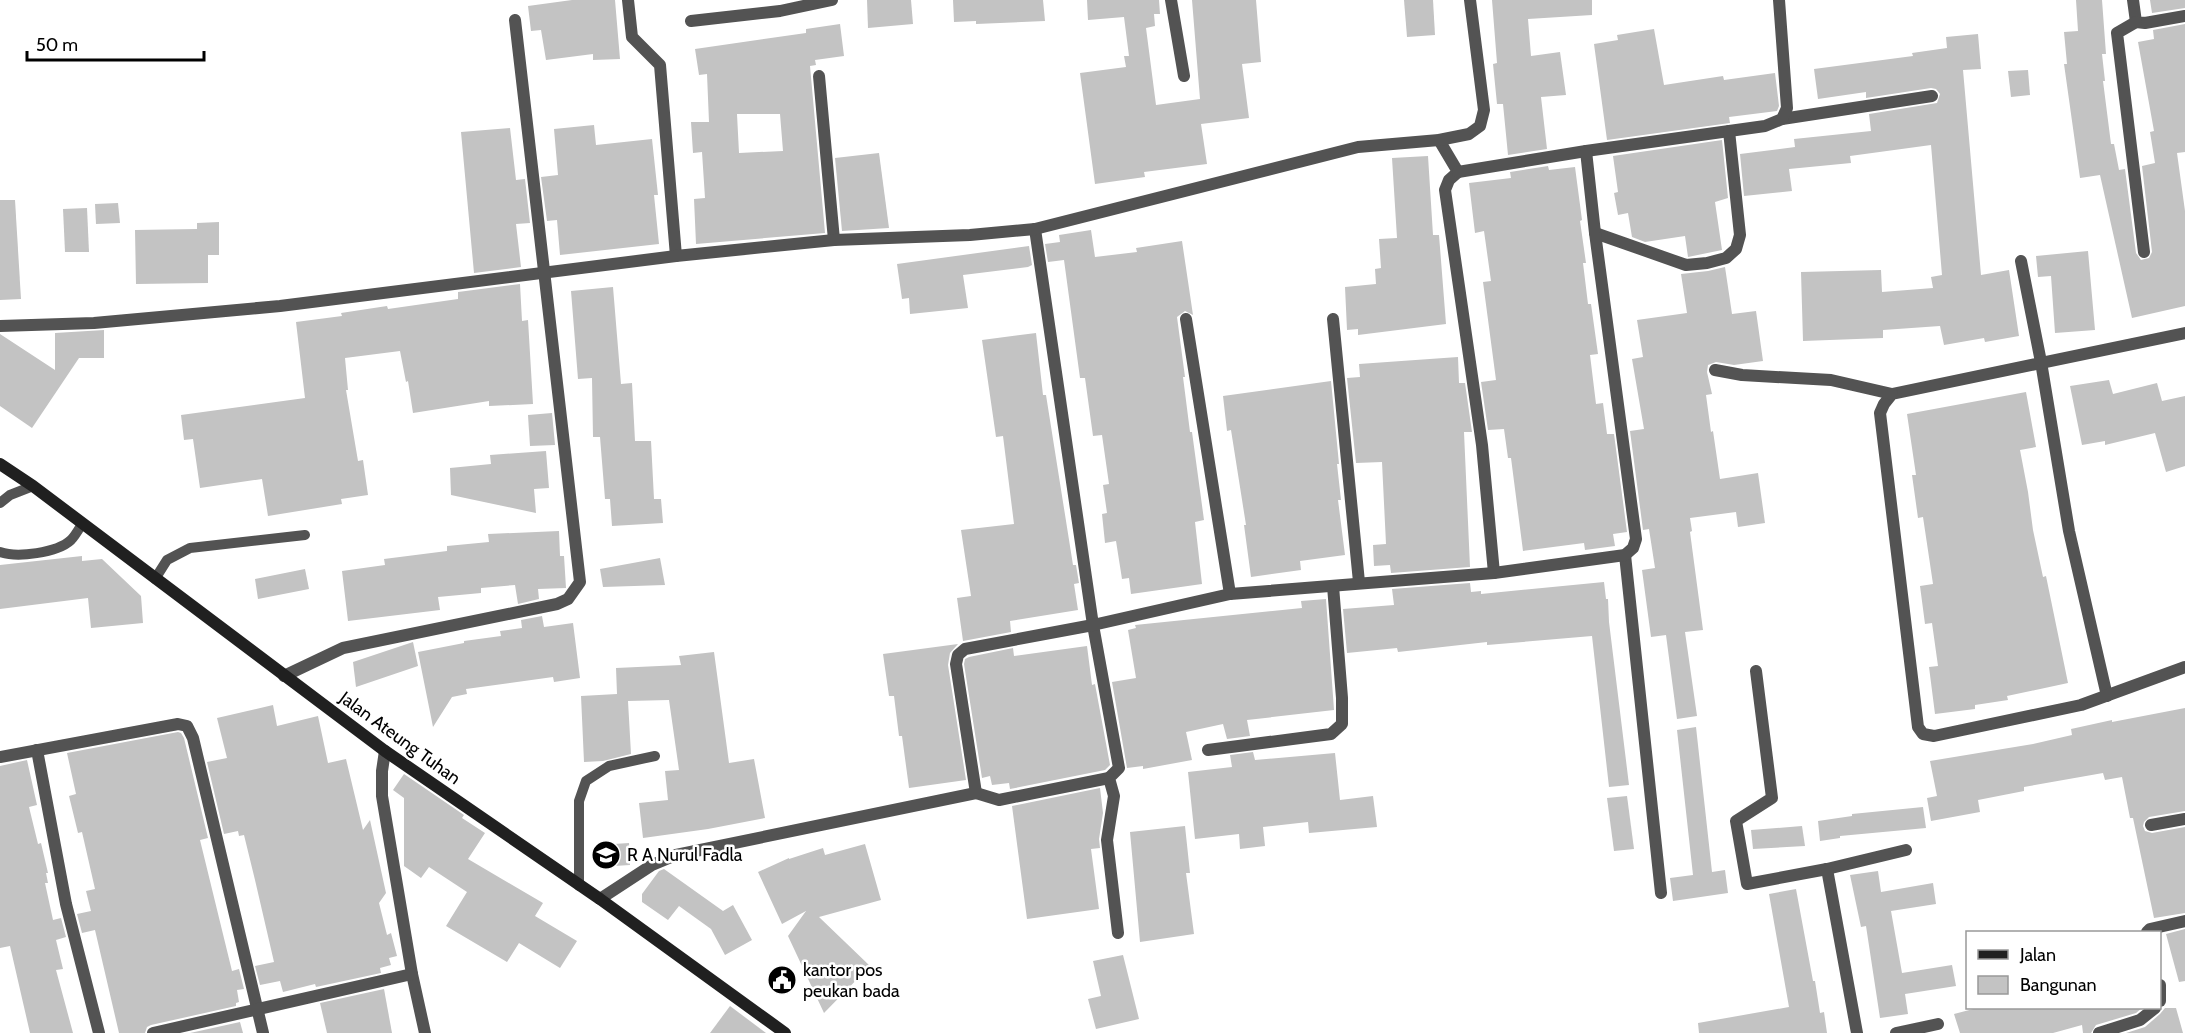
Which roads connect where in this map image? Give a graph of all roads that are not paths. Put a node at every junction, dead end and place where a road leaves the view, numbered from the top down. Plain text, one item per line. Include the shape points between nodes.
1 (628, 0) edge
2 (832, 0) edge
3 (1171, 0) edge
4 (1470, 0) edge
5 (1779, 0) edge
6 (2133, 0) edge
7 (2185, 16) edge
8 (516, 20) dead end
9 (691, 21) dead end
10 (2136, 22) junction
11 (819, 76) dead end
12 (1184, 76) dead end
13 (1932, 96) dead end
14 (1782, 119) junction
15 (1730, 131) junction
16 (1439, 140) junction
17 (1586, 151) junction
18 (1458, 172) junction
19 (1035, 229) junction
20 (1595, 233) junction
21 (834, 240) junction
22 (2144, 252) dead end
23 (676, 256) junction
24 (2021, 261) dead end
25 (545, 274) junction
26 (1186, 319) dead end
27 (1333, 319) dead end
28 (0, 326) edge
29 (2185, 333) edge
30 (2041, 362) junction
31 (1715, 370) dead end
32 (1892, 394) junction
33 (0, 464) edge
34 (33, 486) junction
35 (0, 502) edge
36 (82, 524) junction
37 (305, 535) dead end
38 (0, 552) edge
39 (1625, 555) junction
40 (1494, 573) junction
41 (155, 579) junction
42 (1359, 582) junction
43 (1333, 586) junction
44 (1230, 594) junction
45 (1093, 625) junction
46 (2185, 667) edge
47 (1756, 671) dead end
48 (284, 676) junction
49 (2107, 696) junction
50 (37, 750) junction
51 (1208, 750) dead end
52 (385, 751) junction
53 (0, 756) edge
54 (655, 756) dead end
55 (1109, 778) junction
56 (976, 793) junction
57 (2185, 819) edge
58 (2151, 825) dead end
59 (1906, 850) dead end
60 (1827, 869) junction
61 (579, 886) junction
62 (1661, 893) dead end
63 (600, 899) junction
64 (2185, 921) edge
65 (2148, 931) edge
66 (1118, 933) dead end
67 (412, 974) junction
68 (2154, 1009) edge
69 (258, 1010) junction
70 (1938, 1024) dead end
71 (99, 1033) edge
72 (153, 1033) edge
73 (263, 1033) edge
74 (425, 1033) edge
75 (785, 1033) edge
76 (1857, 1033) edge
77 (1896, 1033) edge
78 (2099, 1033) edge

1 - 23 street via 632,37 660,65
2 - 9 street via 780,11
3 - 12 street
4 - 16 street via 1484,110 1480,126 1469,134
5 - 14 street via 1787,108
6 - 10 street
7 - 10 street
8 - 25 street
10 - 22 street via 2117,33
11 - 21 street
13 - 14 street
14 - 15 street
15 - 17 street
15 - 20 street via 1740,235 1736,249 1726,258 1686,265
16 - 18 street
16 - 19 street via 1358,147
17 - 18 street
17 - 20 street
18 - 40 street via 1445,190 1482,445
19 - 21 street
19 - 45 street
20 - 39 street via 1636,539
21 - 23 street
23 - 25 street
24 - 30 street
25 - 28 street via 256,308 94,323
25 - 48 street via 580,582 568,599 556,603 343,648
26 - 44 street
27 - 42 street
29 - 30 street
30 - 32 street
30 - 49 street via 2069,531
31 - 32 street via 1831,380
32 - 49 street via 1881,413 1918,727 1923,734 1934,736
33 - 34 street, Jalan Ateung Tuhan
34 - 35 lane
34 - 36 street, Jalan Ateung Tuhan
36 - 38 lane via 71,540 39,553
36 - 41 street, Jalan Ateung Tuhan
37 - 41 lane via 190,548 167,560
39 - 40 street
39 - 62 street
40 - 42 street
41 - 48 street, Jalan Ateung Tuhan
42 - 43 street
43 - 44 street
43 - 51 street via 1342,724 1331,734
44 - 45 street
45 - 55 street via 1119,768
45 - 56 street via 965,649 958,655 956,664
46 - 49 street
47 - 60 street via 1772,798 1736,821 1748,884
48 - 52 street, Jalan Ateung Tuhan
50 - 53 street
50 - 69 street via 178,724 187,726 194,738
50 - 71 street via 66,904
52 - 61 street, Jalan Ateung Tuhan
52 - 67 street via 382,796
54 - 61 lane via 609,766 585,781 579,801
55 - 56 street via 999,800
55 - 66 street via 1114,796 1107,840
56 - 63 street via 676,855 652,865
57 - 58 street
59 - 60 street
60 - 76 street
61 - 63 street, Jalan Ateung Tuhan
63 - 75 street, Jalan Ateung Tuhan
64 - 65 street
67 - 69 street
67 - 74 street
68 - 78 street via 2140,1020
69 - 72 street
69 - 73 street
70 - 77 street

